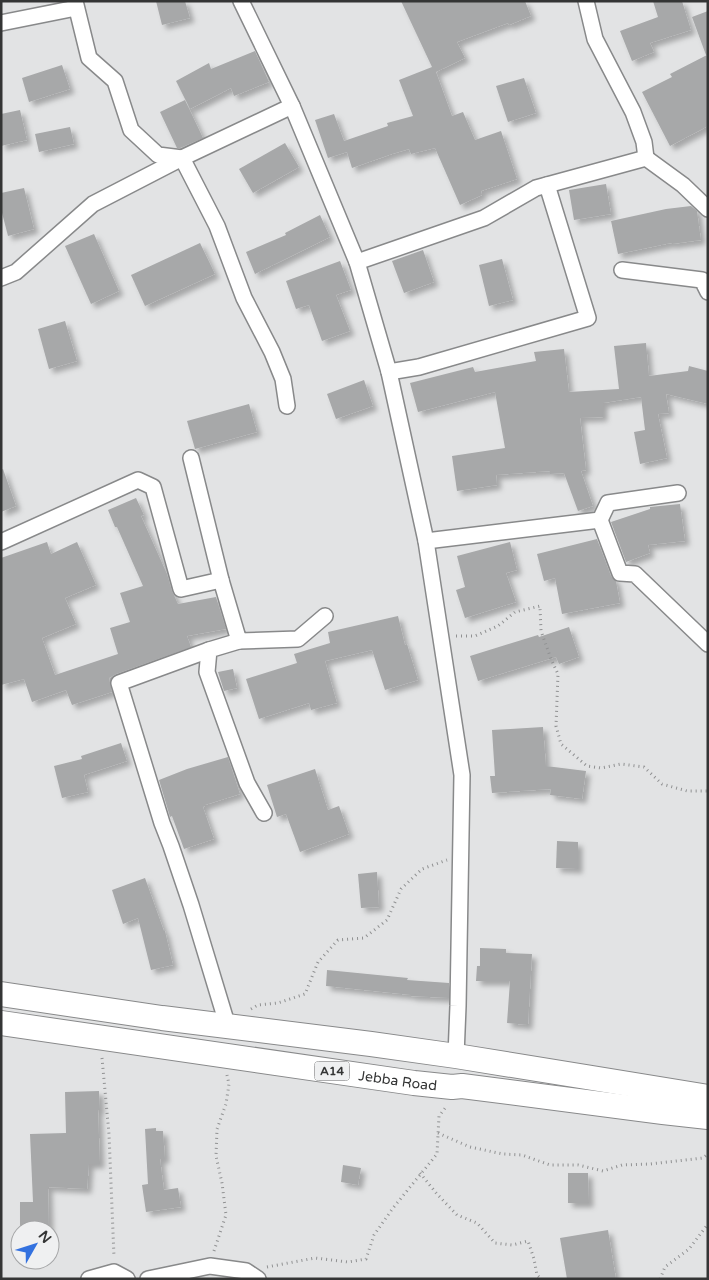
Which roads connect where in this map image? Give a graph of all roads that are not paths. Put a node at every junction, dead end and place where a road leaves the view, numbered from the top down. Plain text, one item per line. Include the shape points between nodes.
1 (58, 1) edge
2 (241, 1) edge
3 (586, 1) edge
4 (75, 4) edge
5 (1, 23) edge
6 (292, 106) junction
7 (182, 158) junction
8 (646, 158) junction
9 (547, 186) junction
10 (708, 209) edge
11 (357, 262) junction
12 (622, 270) dead end
13 (1, 278) edge
14 (708, 292) edge
15 (389, 372) junction
16 (287, 406) dead end
17 (191, 458) dead end
18 (678, 494) dead end
19 (600, 520) junction
20 (426, 540) junction
21 (1, 542) edge
22 (221, 580) junction
23 (325, 616) dead end
24 (239, 641) junction
25 (708, 644) edge
26 (209, 650) junction
27 (264, 814) dead end
28 (1, 994) edge
29 (224, 1016) junction
30 (1, 1022) edge
31 (456, 1056) junction
32 (708, 1098) edge
33 (708, 1117) edge
34 (120, 1275) edge
35 (252, 1275) edge
36 (89, 1279) edge
37 (148, 1279) edge

1 - 4 street
2 - 6 street
3 - 8 street via 595,39 633,112
4 - 5 street
4 - 7 street via 89,58 115,81 131,130 158,155
6 - 7 street
6 - 11 street
7 - 13 street via 93,204 16,272
7 - 16 street via 216,226 244,298 272,352 283,379
8 - 9 street
8 - 10 street
9 - 11 street via 536,188 484,218
9 - 15 street via 588,318
11 - 15 street
12 - 14 street via 702,280
15 - 20 street
17 - 22 street
18 - 19 street via 608,503
19 - 20 street
19 - 25 street via 620,573 635,574
20 - 31 street via 462,775
21 - 22 street via 138,480 152,487 181,589
22 - 24 street
23 - 24 street via 298,639
24 - 26 street
26 - 27 street via 207,672 246,783
26 - 29 street via 119,683
28 - 29 highway via 162,1018
29 - 31 highway via 362,1043
30 - 33 highway, Jebba Road / A14 via 414,1083 462,1086
31 - 32 highway
34 - 36 street
35 - 37 street via 210,1266

